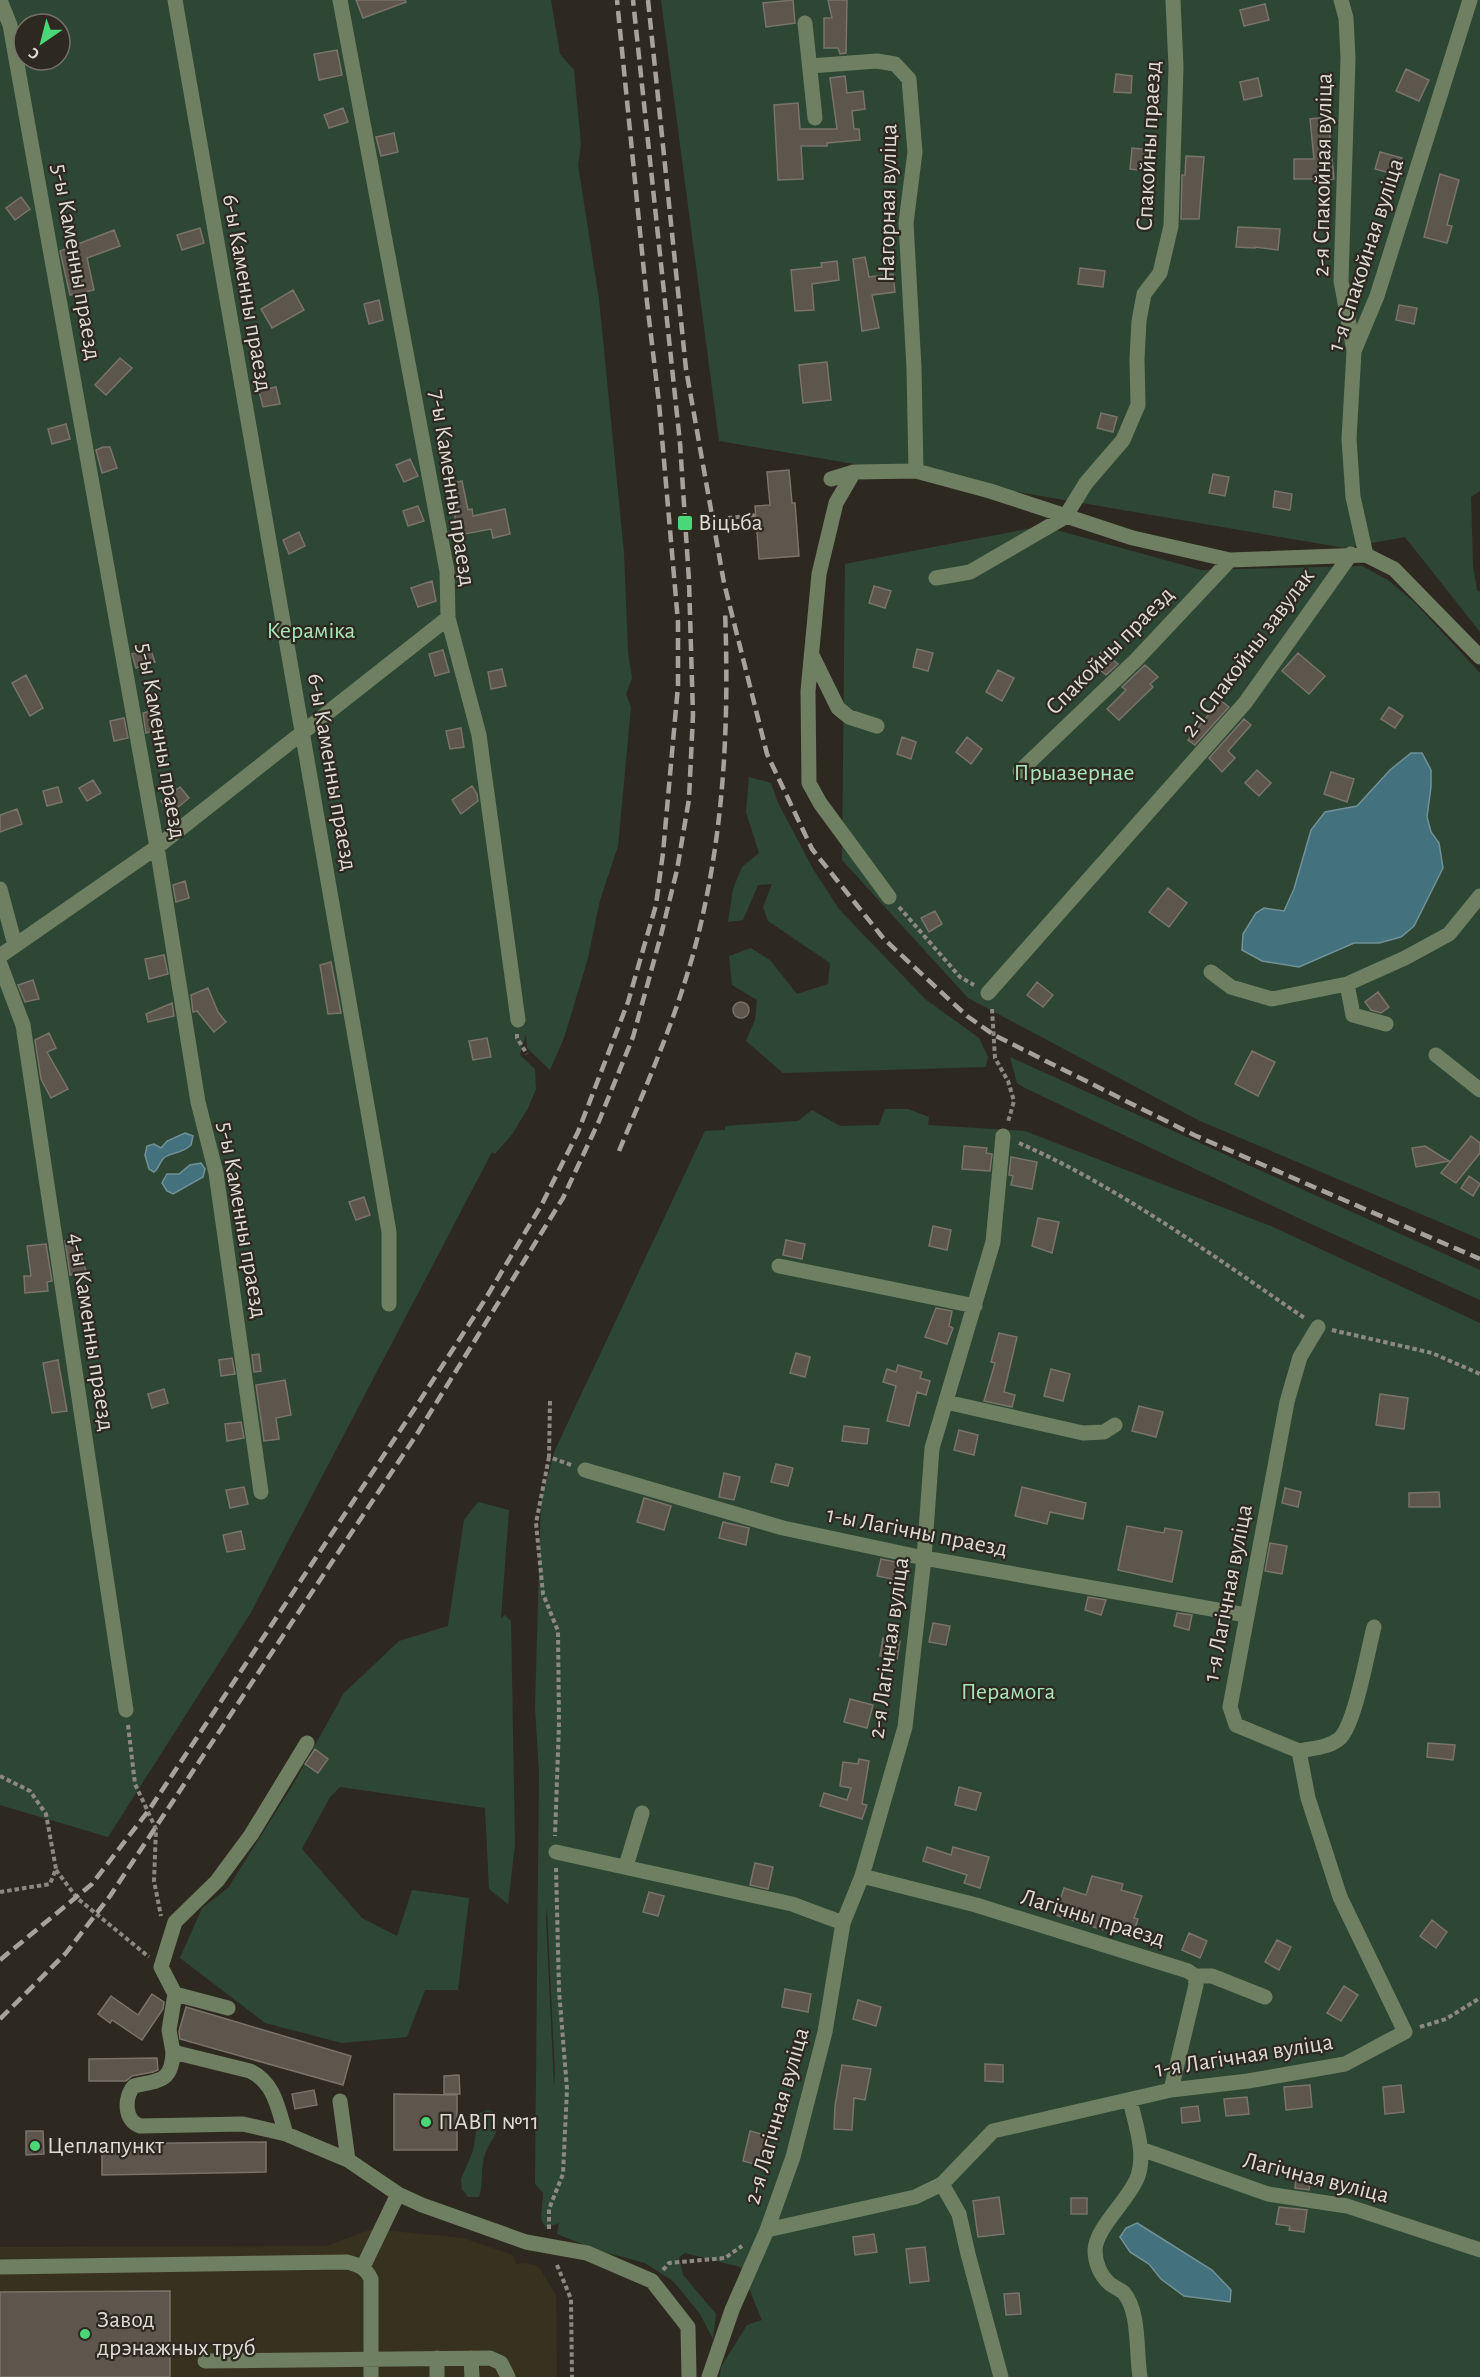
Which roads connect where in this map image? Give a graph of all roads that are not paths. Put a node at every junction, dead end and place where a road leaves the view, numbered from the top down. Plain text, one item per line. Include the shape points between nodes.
1 (0, 0) edge
2 (174, 0) edge
3 (340, 0) edge
4 (1173, 0) edge
5 (1341, 0) edge
6 (1470, 0) edge
7 (805, 23) dead end
8 (810, 66) junction
9 (815, 118) dead end
10 (1354, 351) junction
11 (916, 471) junction
12 (854, 472) junction
13 (831, 479) dead end
14 (1065, 517) junction
15 (1358, 554) junction
16 (1230, 560) junction
17 (936, 578) dead end
18 (448, 618) junction
19 (811, 652) junction
20 (1480, 657) edge
21 (877, 726) dead end
22 (301, 734) junction
23 (1020, 771) dead end
24 (157, 848) junction
25 (0, 889) edge
26 (1480, 896) edge
27 (889, 897) road end
28 (15, 945) junction
29 (0, 956) edge
30 (0, 964) edge
31 (1211, 972) dead end
32 (1347, 984) junction
33 (988, 993) road end
34 (518, 1020) dead end
35 (1386, 1024) dead end
36 (1436, 1055) dead end
37 (1480, 1090) edge
38 (1004, 1136) road end
39 (778, 1266) dead end
40 (389, 1304) dead end
41 (975, 1306) junction
42 (1318, 1327) road end
43 (946, 1402) junction
44 (1115, 1425) dead end
45 (585, 1470) road end
46 (261, 1492) dead end
47 (924, 1558) junction
48 (1246, 1615) junction
49 (1374, 1626) dead end
50 (126, 1710) road end
51 (307, 1743) dead end
52 (1299, 1751) junction
53 (642, 1813) dead end
54 (556, 1852) dead end
55 (626, 1866) junction
56 (862, 1876) junction
57 (843, 1923) junction
58 (1195, 1976) junction
59 (176, 1994) junction
60 (1264, 1997) dead end
61 (228, 2008) dead end
62 (173, 2052) junction
63 (1171, 2090) junction
64 (1130, 2100) junction
65 (340, 2102) dead end
66 (285, 2134) junction
67 (1141, 2149) junction
68 (348, 2160) junction
69 (942, 2184) junction
70 (398, 2194) junction
71 (767, 2230) junction
72 (1480, 2250) edge
73 (0, 2267) edge
74 (363, 2267) junction
75 (437, 2358) junction
76 (471, 2358) junction
77 (371, 2359) junction
78 (205, 2361) dead end
79 (371, 2377) edge
80 (437, 2377) edge
81 (472, 2377) edge
82 (508, 2377) edge
83 (689, 2377) edge
84 (709, 2377) edge
85 (1001, 2377) edge
86 (1140, 2377) edge

1 - 24 street, 5-ы Каменны праезд via 10,25
2 - 22 street, 6-ы Каменны праезд
3 - 18 street, 7-ы Каменны праезд via 447,571
4 - 14 street, Спакойны праезд via 1176,67 1171,226 1160,273 1144,294 1139,321 1138,405 1123,440 1086,483
5 - 10 street, 2-я Спакойная вуліца via 1348,57 1341,281
6 - 10 street, 1-я Спакойная вуліца via 1377,296
7 - 8 street
8 - 9 street
8 - 11 street, Нагорная вуліца via 877,61 895,64 909,79 915,152 906,223
10 - 15 street, 1-я Спакойная вуліца via 1348,440
11 - 12 street
11 - 14 street
12 - 13 street
12 - 19 street via 836,503 819,574
14 - 16 street, Спакойны праезд via 1133,538
14 - 17 street, Спакойны праезд via 970,572
15 - 16 street, Спакойны праезд
15 - 20 street via 1394,569
15 - 33 street, 2-і Спакойны завулак via 1245,703
16 - 23 street, Спакойны праезд via 1136,660
18 - 22 street
18 - 34 street, 7-ы Каменны праезд via 479,735
19 - 21 street via 838,708 849,717
19 - 27 street via 809,783
22 - 24 street
22 - 40 street, 6-ы Каменны праезд via 389,1232
24 - 28 street
24 - 46 street, 5-ы Каменны праезд via 198,1102 216,1173
25 - 28 street
26 - 32 street via 1449,934
28 - 29 street
30 - 50 street, 4-ы Каменны праезд via 22,1025
31 - 32 street via 1231,987 1272,999
32 - 35 street via 1353,1015
36 - 37 street
38 - 41 street, 2-я Лагічная вуліца via 993,1242
39 - 41 street
41 - 43 street, 2-я Лагічная вуліца
42 - 48 street, 1-я Лагічная вуліца via 1300,1357 1287,1402
43 - 44 street via 1083,1433 1104,1432
43 - 47 street, 2-я Лагічная вуліца via 932,1448
45 - 47 street, 1-ы Лагічны праезд via 783,1528
47 - 48 street, 1-ы Лагічны праезд
47 - 56 street, 2-я Лагічная вуліца via 905,1727
48 - 52 street, 1-я Лагічная вуліца via 1230,1707 1236,1725
49 - 52 street via 1350,1721 1341,1738 1329,1745
51 - 59 street via 251,1835 217,1881 175,1922 161,1967
52 - 63 street, 1-я Лагічная вуліца via 1308,1798 1340,1897 1404,2032 1345,2064
53 - 55 street
54 - 55 street
55 - 57 street via 792,1904
56 - 57 street, 2-я Лагічная вуліца
56 - 58 street, Лагічны праезд via 976,1905
57 - 71 street, 2-я Лагічная вуліца via 825,2032 792,2157
58 - 60 street, Лагічны праезд via 1212,1976
58 - 63 street
59 - 61 street
59 - 62 street via 169,2030
62 - 66 street via 260,2076 272,2090
62 - 66 street via 166,2076 159,2082 134,2086 128,2094 129,2118 133,2123 243,2124
63 - 64 street, 1-я Лагічная вуліца
64 - 67 street
64 - 69 street, 1-я Лагічная вуліца via 993,2131
65 - 68 street
66 - 68 street
67 - 72 street, Лагічная вуліца via 1269,2194 1347,2206
67 - 86 street via 1139,2174 1095,2247 1097,2266 1133,2309
68 - 70 street
69 - 71 street, 1-я Лагічная вуліца via 915,2198
69 - 85 street via 959,2214
70 - 74 street
70 - 83 street via 526,2242 587,2253 652,2281 687,2327
71 - 84 street, 2-я Лагічная вуліца via 732,2310
73 - 74 street via 347,2262
74 - 77 street via 371,2278
75 - 76 street
75 - 77 street
75 - 80 street
76 - 81 street
76 - 82 street via 496,2360 505,2367
77 - 78 street
77 - 79 street

